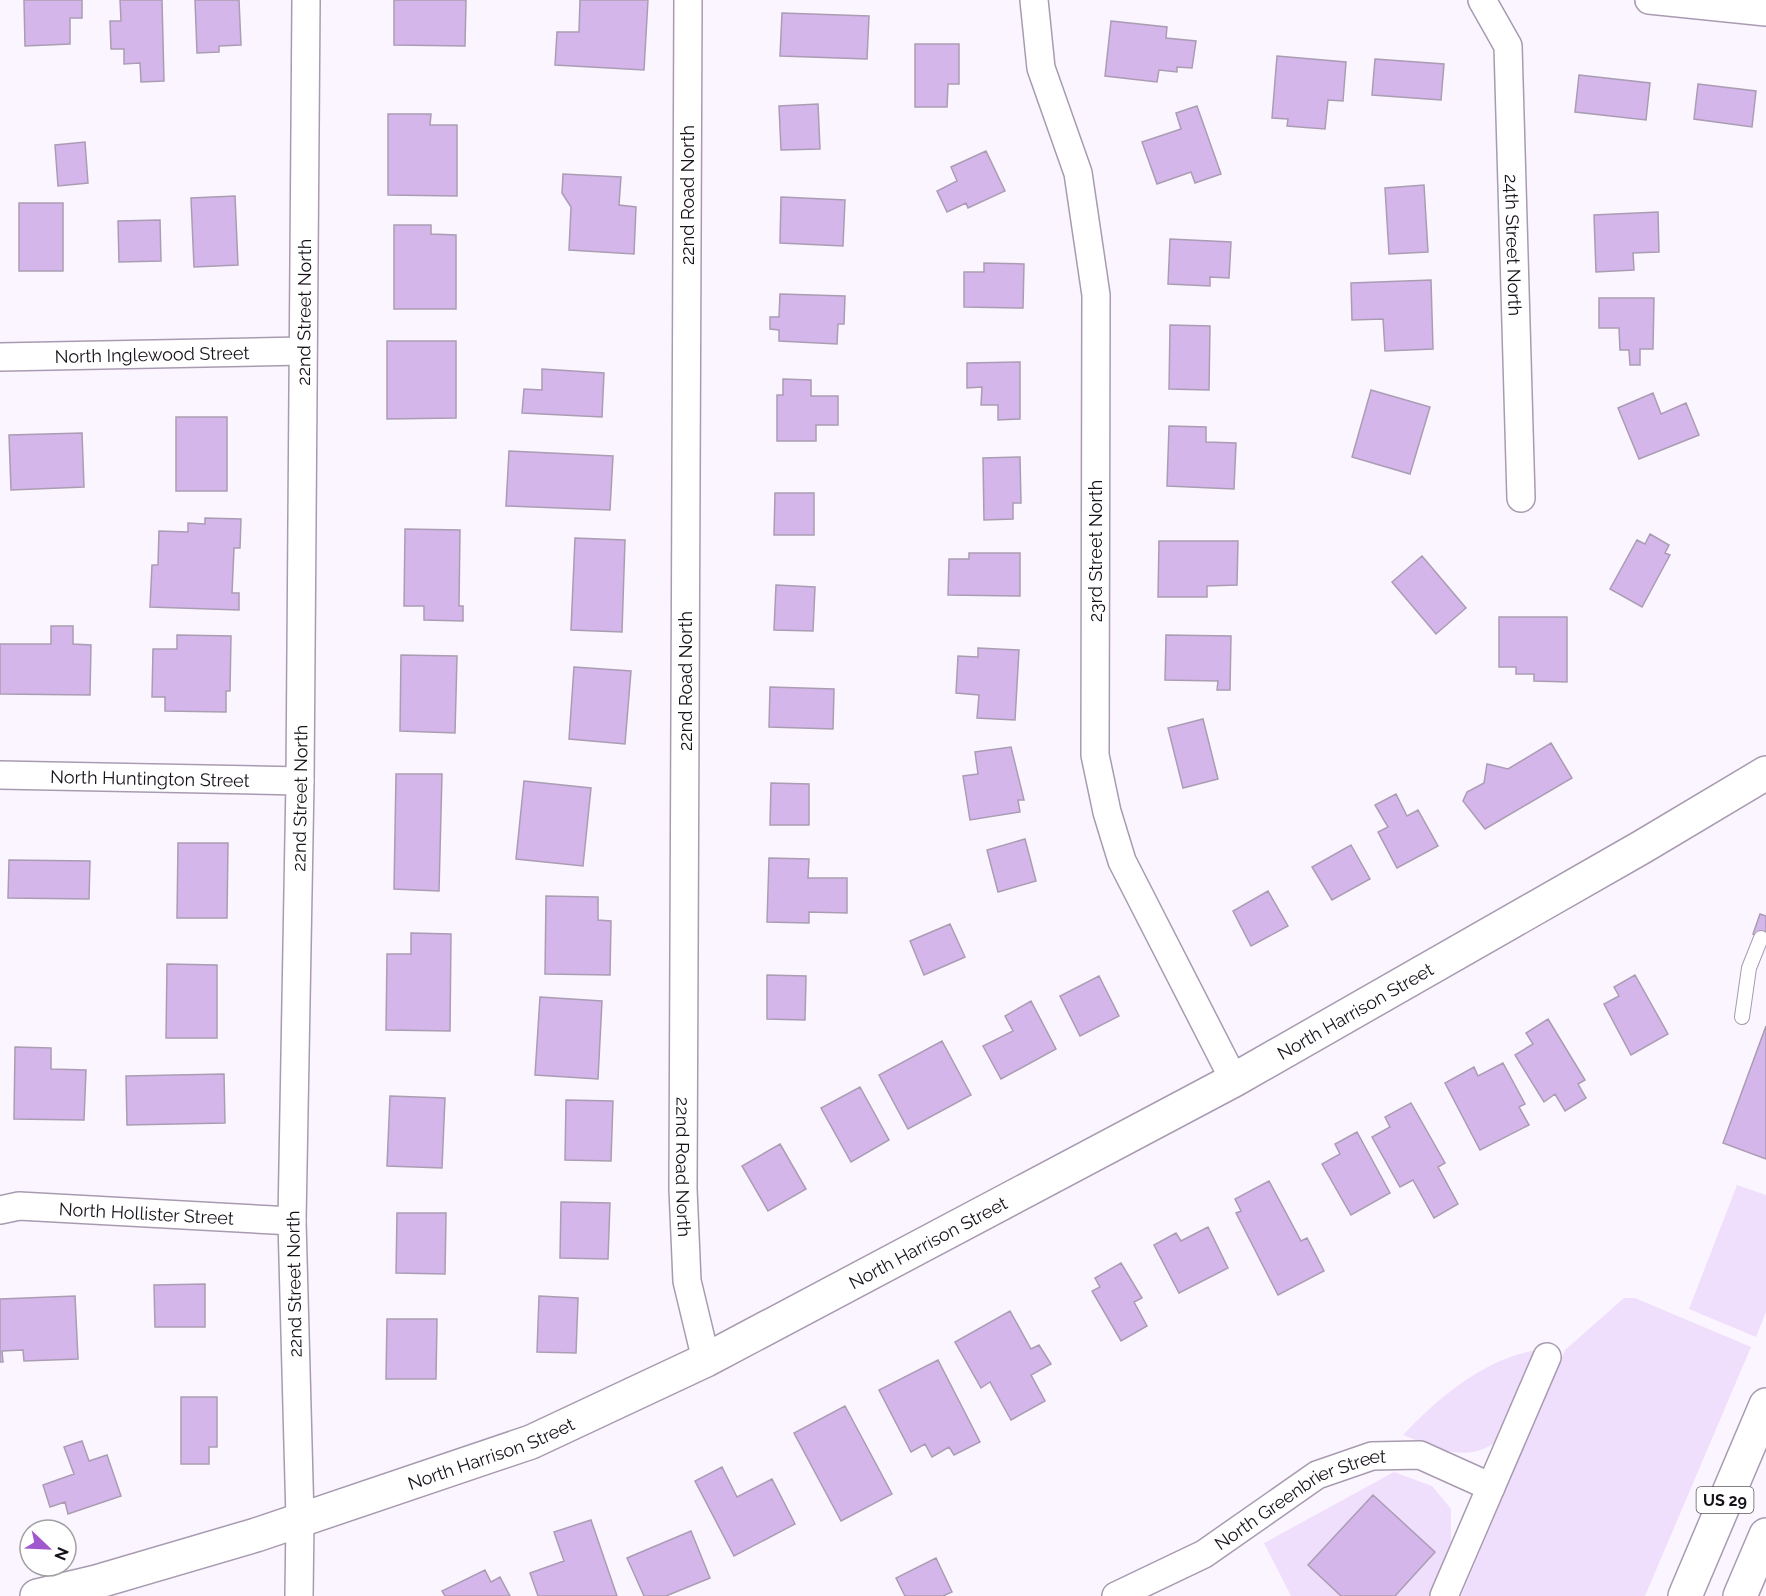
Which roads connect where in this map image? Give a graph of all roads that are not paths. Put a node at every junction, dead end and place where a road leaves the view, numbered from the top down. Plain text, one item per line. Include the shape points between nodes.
1 (306, 0) edge
2 (688, 0) edge
3 (1034, 0) edge
4 (1482, 0) edge
5 (1649, 0) edge
6 (1766, 12) edge
7 (303, 351) junction
8 (0, 357) edge
9 (1521, 498) dead end
10 (1766, 774) edge
11 (0, 775) edge
12 (300, 781) junction
13 (1761, 938) dead end
14 (1742, 1017) dead end
15 (1234, 1080) junction
16 (0, 1210) edge
17 (292, 1221) junction
18 (1547, 1357) dead end
19 (706, 1360) junction
20 (1765, 1411) edge
21 (1491, 1487) junction
22 (300, 1519) junction
23 (1766, 1535) edge
24 (37, 1596) edge
25 (299, 1596) edge
26 (1116, 1596) edge
27 (1444, 1596) edge
28 (1685, 1596) edge
29 (1740, 1596) edge

1 - 7 street, 22nd Street North
2 - 19 street, 22nd Road North via 683,1189 687,1281
3 - 15 street, 23rd Street North via 1041,68 1077,174 1096,295 1095,755 1122,861
4 - 9 street, 24th Street North via 1508,46
5 - 6 street
7 - 8 street, North Inglewood Street
7 - 12 street, 22nd Street North
10 - 15 street, North Harrison Street
11 - 12 street, North Huntington Street
12 - 17 street, 22nd Street North
13 - 14 lane via 1749,968
15 - 19 street, North Harrison Street
16 - 17 street, North Hollister Street via 19,1206
17 - 22 street, 22nd Street North
18 - 21 street
19 - 22 street, North Harrison Street via 531,1442
20 - 28 street, US 29
21 - 26 street, North Greenbrier Street via 1420,1455 1372,1456 1317,1475 1204,1554
21 - 27 street
22 - 24 street, North Harrison Street via 107,1579
22 - 25 street, 22nd Street North
23 - 29 street, US 29

